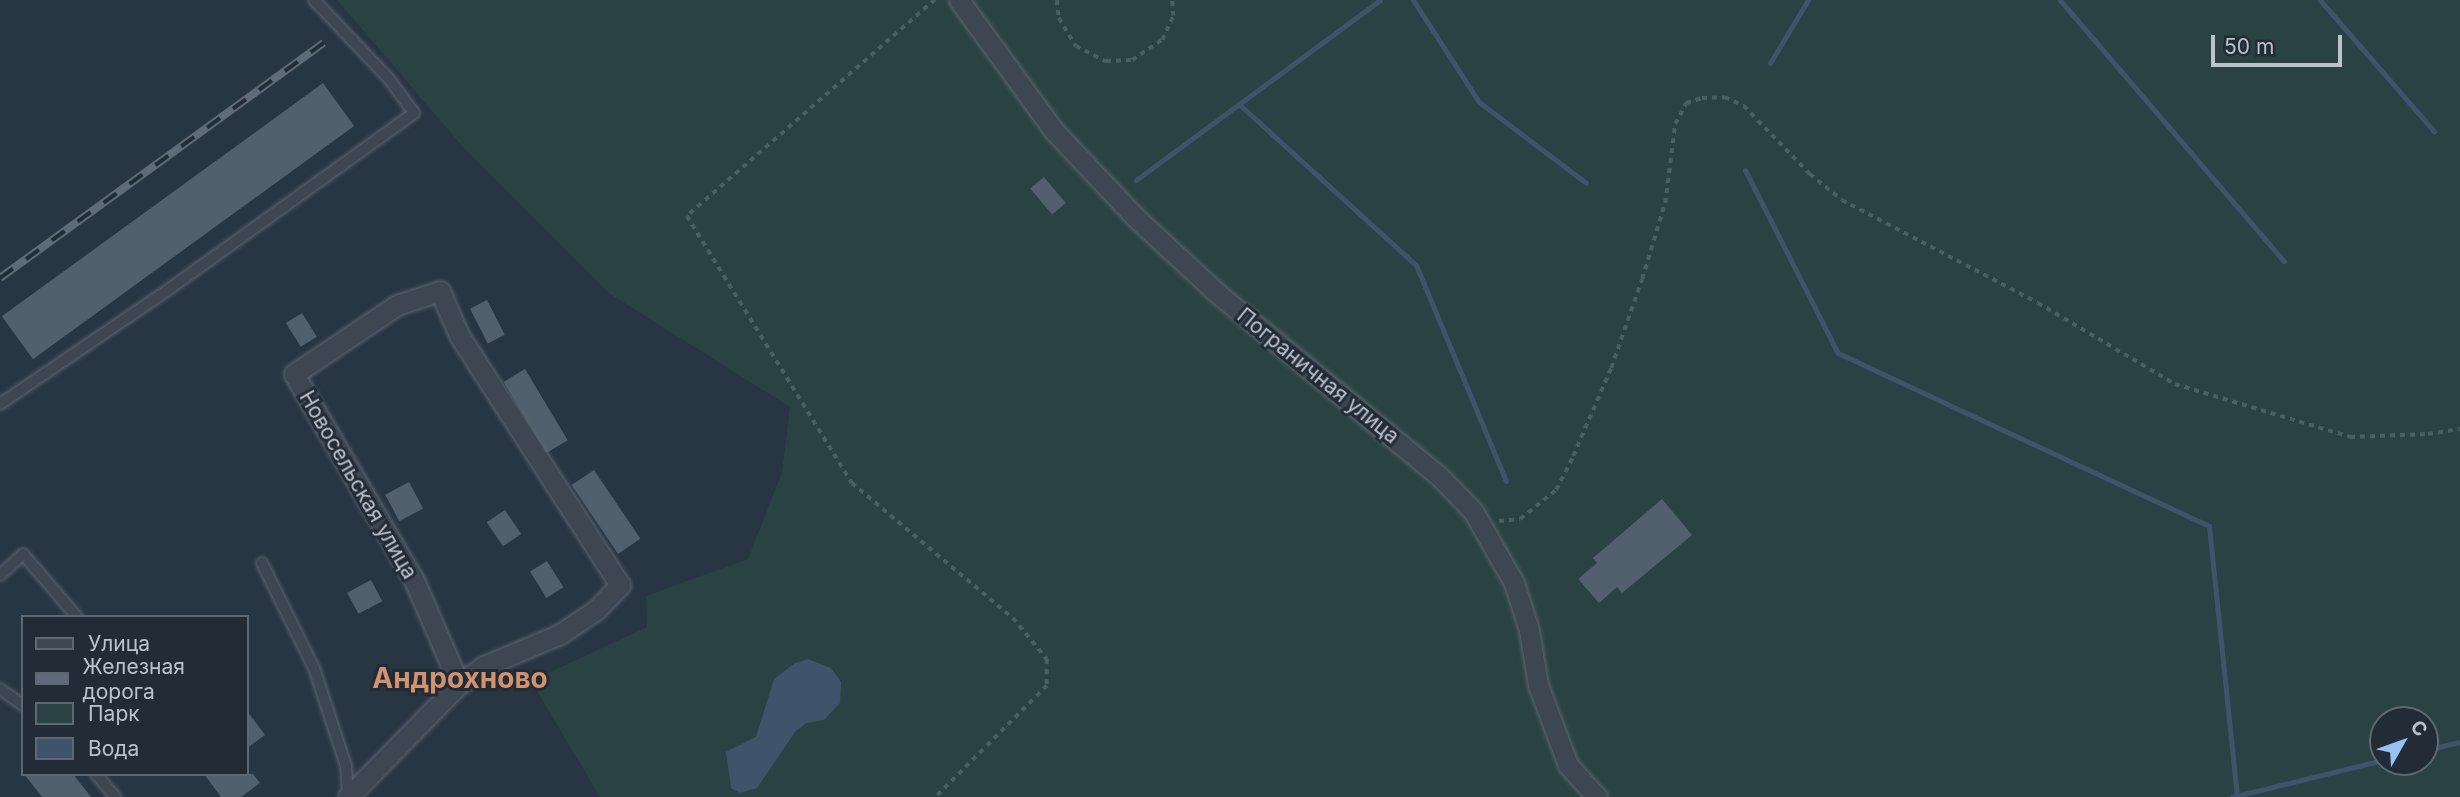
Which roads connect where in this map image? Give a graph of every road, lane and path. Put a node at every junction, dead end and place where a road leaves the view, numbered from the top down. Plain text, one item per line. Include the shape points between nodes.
1 (314, 0) edge
2 (935, 0) edge
3 (959, 0) edge
4 (1057, 0) edge
5 (1172, 0) edge
6 (0, 404) edge
7 (2460, 429) edge
8 (1473, 511) junction
9 (262, 564) dead end
10 (0, 575) edge
11 (75, 615) edge
12 (459, 684) junction
13 (0, 689) edge
14 (21, 704) edge
15 (98, 776) edge
16 (115, 797) edge
17 (348, 797) edge
18 (936, 797) edge
19 (1597, 797) edge

1 - 6 lane via 389,79 414,113
2 - 18 path via 687,216 852,483 1013,618 1047,659 1047,686
3 - 8 street, Пограничная улица via 1055,132 1135,217 1217,293 1438,475
4 - 5 path via 1059,18 1076,46 1106,61 1132,60 1162,40 1174,16
7 - 8 path via 2350,436 2175,384 2038,303 1842,200 1744,106 1725,97 1702,98 1686,103 1675,124 1665,203 1642,279 1611,368 1556,490 1520,519 1495,521
8 - 19 street, Пограничная улица via 1514,583 1527,620 1538,685 1568,765
9 - 17 lane via 314,668 346,766
10 - 11 lane via 23,554
12 - 12 street, Новосельская улица via 484,666 560,634 596,610 620,585 459,335 440,291 397,305 293,374 414,580
12 - 17 street
13 - 14 lane
15 - 16 lane

